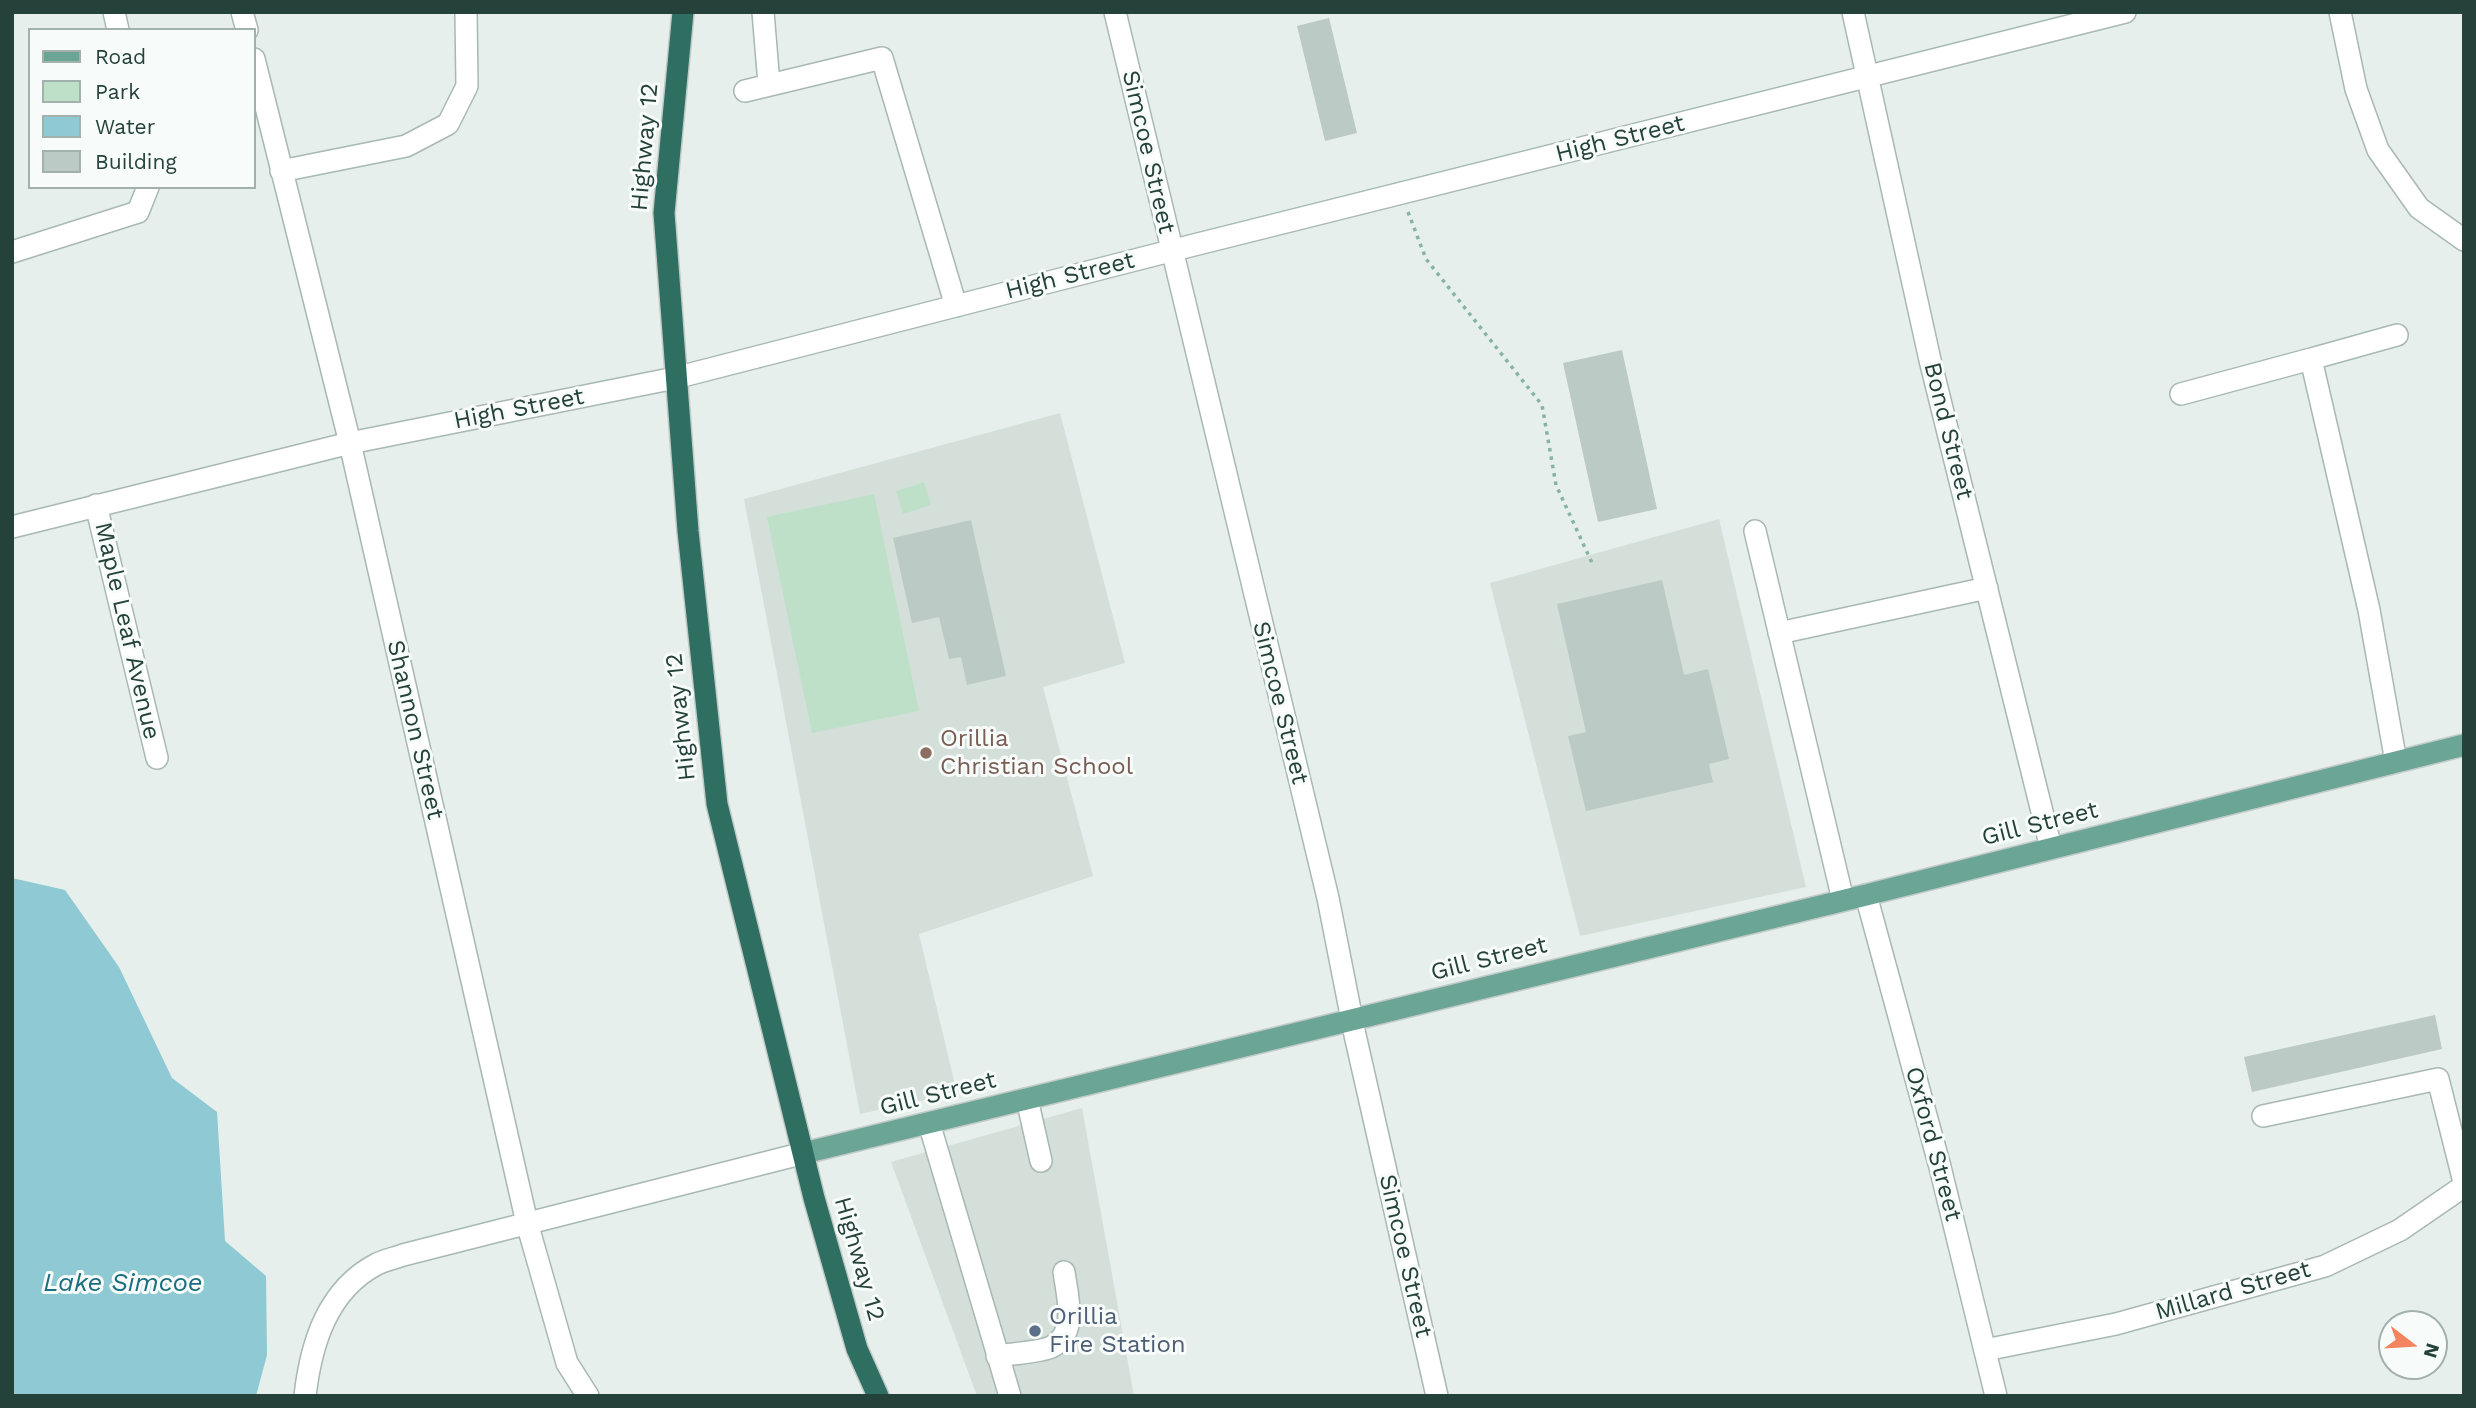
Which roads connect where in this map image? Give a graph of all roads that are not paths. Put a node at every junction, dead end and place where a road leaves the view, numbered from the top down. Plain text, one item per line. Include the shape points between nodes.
1 (466, 12) edge
2 (683, 12) edge
3 (763, 12) edge
4 (1115, 12) edge
5 (1853, 12) edge
6 (2125, 12) edge
7 (2340, 12) edge
8 (256, 67) edge
9 (1868, 78) junction
10 (768, 83) junction
11 (745, 91) dead end
12 (281, 171) junction
13 (147, 189) edge
14 (2464, 240) edge
15 (1170, 250) junction
16 (12, 252) edge
17 (956, 306) junction
18 (2397, 335) dead end
19 (2311, 359) junction
20 (676, 378) junction
21 (2181, 394) dead end
22 (350, 443) junction
23 (96, 505) junction
24 (12, 527) edge
25 (1755, 531) dead end
26 (1987, 588) junction
27 (1779, 633) junction
28 (2464, 746) edge
29 (157, 758) dead end
30 (2396, 762) junction
31 (2051, 848) junction
32 (1866, 895) junction
33 (1843, 900) junction
34 (1351, 1020) junction
35 (1027, 1099) junction
36 (2263, 1116) dead end
37 (929, 1123) junction
38 (804, 1153) junction
39 (1041, 1161) dead end
40 (2464, 1184) edge
41 (527, 1223) junction
42 (1064, 1272) dead end
43 (1984, 1350) junction
44 (997, 1356) junction
45 (305, 1396) edge
46 (588, 1396) edge
47 (878, 1396) edge
48 (1010, 1396) edge
49 (1437, 1396) edge
50 (1996, 1396) edge

1 - 12 street via 467,86 448,124 406,146
2 - 20 highway, Highway 12 via 664,213
3 - 10 street
4 - 15 street, Simcoe Street
5 - 9 street, Bond Street
6 - 9 street, High Street
7 - 14 street via 2356,89 2378,150 2418,208
8 - 12 street, Shannon Street
9 - 15 street, High Street
9 - 26 street, Bond Street via 1930,360
10 - 11 street
10 - 17 street via 882,58
12 - 22 street, Shannon Street
13 - 16 street via 138,212
15 - 17 street, High Street
15 - 34 street, Simcoe Street via 1328,898
17 - 20 street, High Street
18 - 19 street
19 - 21 street
19 - 30 street via 2369,610
20 - 22 street, High Street
20 - 38 highway, Highway 12 via 717,804
22 - 23 street, High Street
22 - 41 street, Shannon Street
23 - 24 street, High Street
23 - 29 street, Maple Leaf Avenue
25 - 27 street
26 - 27 street
26 - 31 street, Bond Street
27 - 33 street
28 - 30 main road, Gill Street
30 - 31 main road, Gill Street
31 - 32 main road, Gill Street
32 - 33 main road, Gill Street
32 - 43 street, Oxford Street
33 - 34 main road, Gill Street
34 - 35 main road, Gill Street
34 - 49 street, Simcoe Street
35 - 37 main road, Gill Street
35 - 39 street
36 - 40 street via 2438,1079
37 - 38 main road, Gill Street
37 - 44 street
38 - 41 street, Gill Street
38 - 47 highway, Highway 12 via 857,1349
40 - 43 street, Millard Street via 2400,1230 2325,1266 2116,1324
41 - 45 street, Gill Street via 403,1255 377,1264 358,1278 335,1301 320,1326
41 - 46 street, Shannon Street via 567,1363
42 - 44 street via 1070,1316 1064,1334 1052,1347
43 - 50 street, Oxford Street
44 - 48 street

